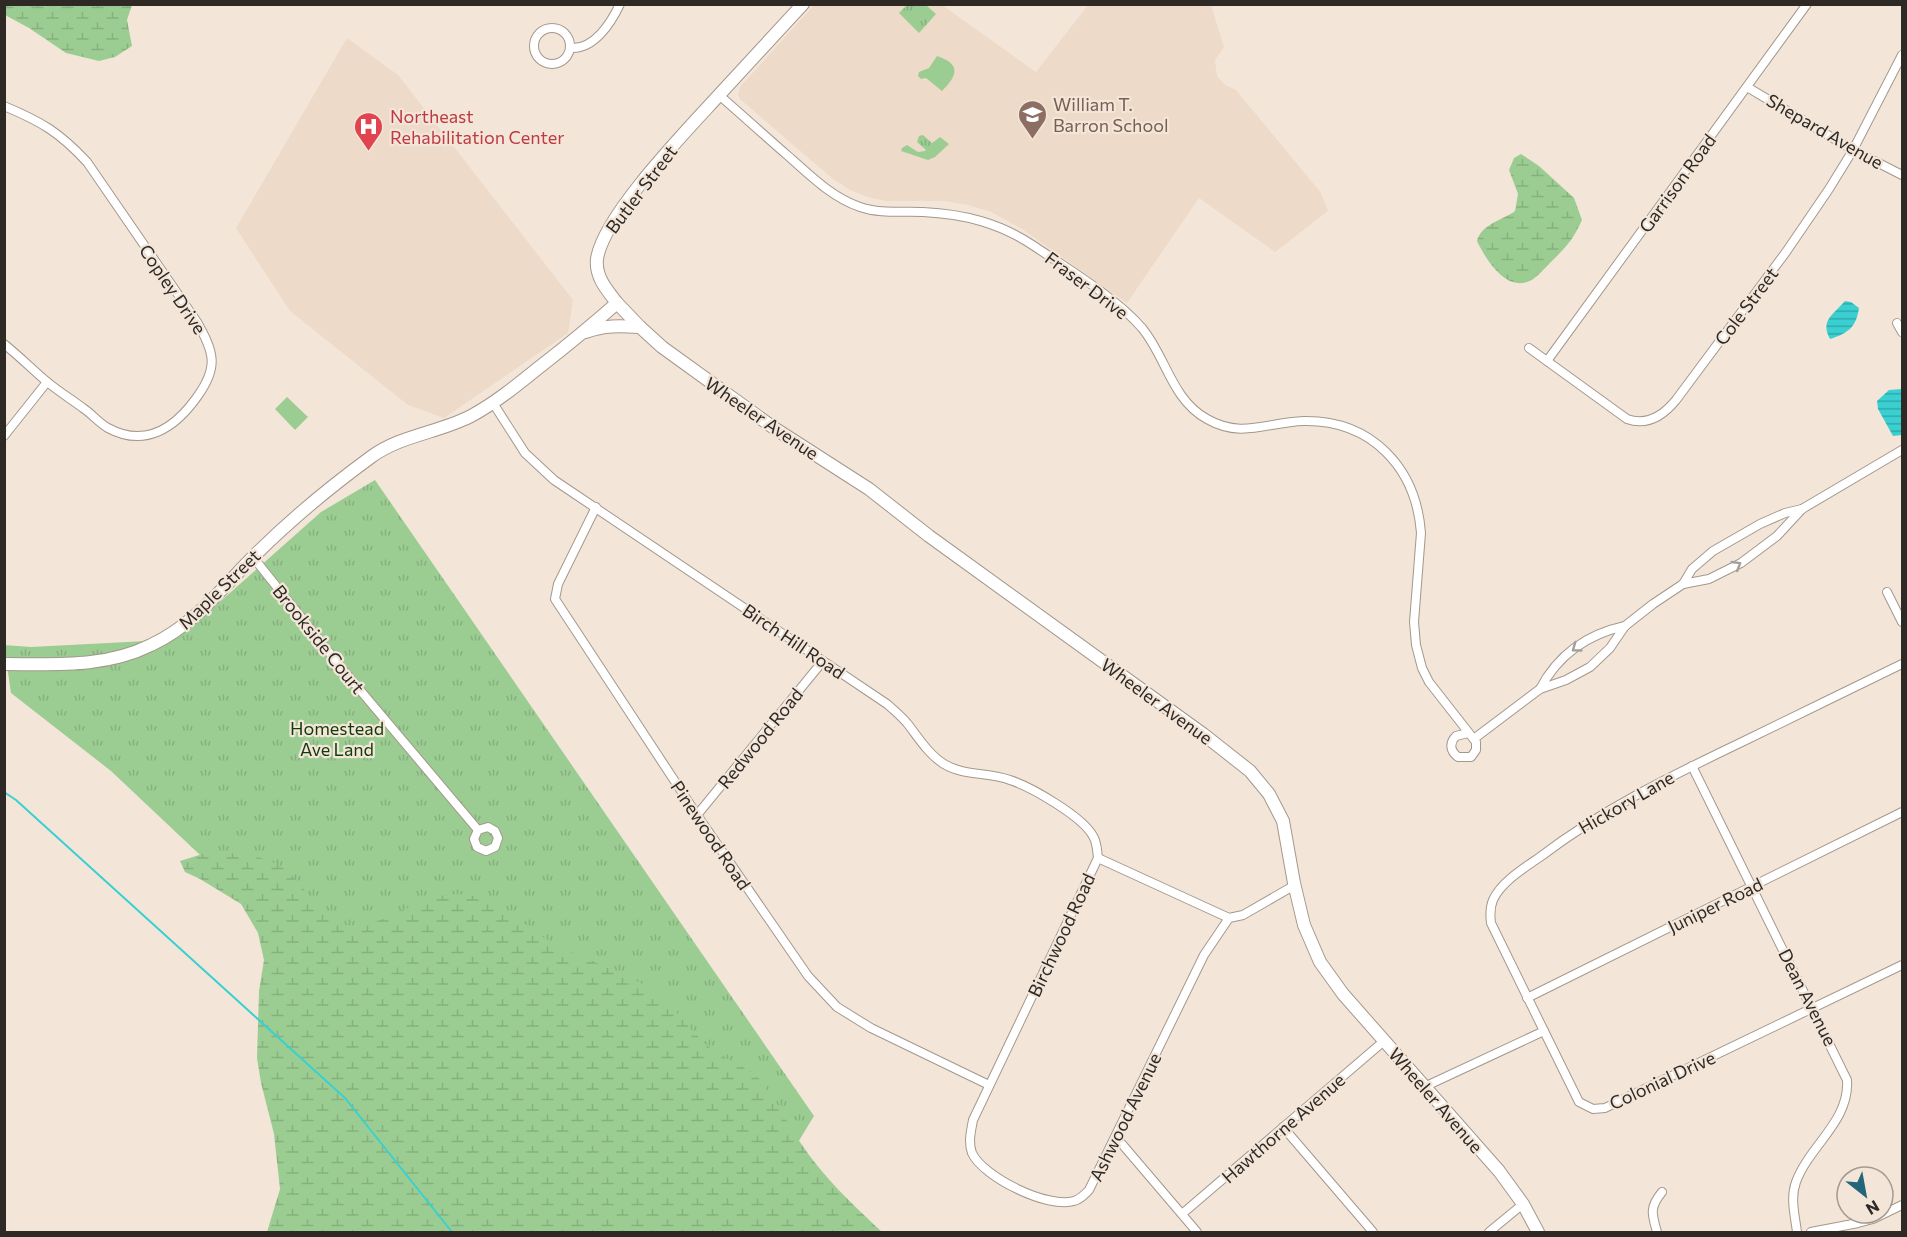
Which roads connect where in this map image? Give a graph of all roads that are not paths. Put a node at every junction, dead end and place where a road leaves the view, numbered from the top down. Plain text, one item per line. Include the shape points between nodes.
1 (620, 4) edge
2 (804, 4) edge
3 (1807, 4) edge
4 (570, 48) junction
5 (1902, 55) edge
6 (1747, 87) junction
7 (719, 95) junction
8 (4, 106) edge
9 (1853, 150) junction
10 (1902, 175) edge
11 (617, 303) junction
12 (1897, 323) dead end
13 (640, 327) junction
14 (1902, 332) edge
15 (582, 333) junction
16 (4, 344) edge
17 (1529, 348) dead end
18 (1547, 361) junction
19 (47, 382) junction
20 (493, 403) junction
21 (4, 436) edge
22 (1902, 450) edge
23 (596, 507) junction
24 (1802, 509) junction
25 (253, 557) junction
26 (1683, 584) junction
27 (1887, 592) dead end
28 (1902, 622) edge
29 (1625, 626) junction
30 (823, 661) junction
31 (4, 664) edge
32 (1902, 664) edge
33 (1540, 688) junction
34 (1692, 766) junction
35 (1902, 812) edge
36 (696, 814) junction
37 (478, 830) dead end
38 (1098, 858) junction
39 (1295, 885) junction
40 (1752, 886) junction
41 (1228, 918) junction
42 (1902, 965) edge
43 (1527, 998) junction
44 (1813, 1008) junction
45 (1544, 1031) junction
46 (1384, 1041) junction
47 (989, 1085) junction
48 (1424, 1087) junction
49 (1283, 1127) junction
50 (1116, 1137) junction
51 (970, 1147) joint
52 (1662, 1192) dead end
53 (1523, 1204) junction
54 (1902, 1205) edge
55 (1182, 1214) junction
56 (1197, 1233) edge
57 (1373, 1233) edge
58 (1489, 1233) edge
59 (1538, 1233) edge
60 (1657, 1233) edge
61 (1797, 1233) edge
62 (1811, 1233) edge

1 - 4 street via 612,20 594,39 583,47
2 - 7 street, Butler Street
3 - 6 street, Garrison Road
4 - 4 street via 565,58 549,64 538,59 533,42 542,30 552,27 566,33
5 - 9 street, Cole Street
6 - 9 street, Shepard Avenue
6 - 18 street, Garrison Road
7 - 11 street, Butler Street via 654,168 603,240 597,268
7 - 33 street, Fraser Drive via 823,187 851,203 878,211 960,215 998,226 1033,245 1137,323 1183,399 1215,423 1244,430 1293,422 1324,422 1361,433 1385,450 1408,482 1420,520 1414,635 1429,682 1471,736
8 - 19 street, Copley Drive via 54,130 87,162 196,322 212,354 205,387 195,401 164,430 145,436 126,435 107,427
9 - 10 street, Shepard Avenue
9 - 18 street, Cole Street via 1779,261 1676,400 1659,417 1643,422 1626,419
11 - 13 street, Wheeler Avenue
11 - 15 street
12 - 14 street
13 - 15 street via 614,326
13 - 39 street, Wheeler Avenue via 774,428 869,489 1242,765 1263,786 1279,811
15 - 20 street
16 - 19 street, Copley Drive
17 - 18 street, Cole Street
19 - 21 street
20 - 23 street, Birch Hill Road via 531,460
20 - 25 street, Maple Street via 455,424 396,442 371,457
22 - 24 street
23 - 30 street, Birch Hill Road
23 - 36 street, Pinewood Road via 558,584 555,598
24 - 26 street via 1728,541 1698,563
26 -> 24 street via 1709,579 1741,563 1777,536
25 - 31 street, Maple Street via 195,617 150,646 84,664
25 - 37 street, Brookside Court
26 - 29 street
27 - 28 street
29 - 33 street via 1590,667
29 -> 33 street via 1599,633 1575,647
30 - 36 street, Redwood Road
30 - 38 street, Birch Hill Road via 896,712 942,763 961,771 1010,780 1043,795 1083,823 1093,836
32 - 34 street, Hickory Lane
34 - 40 street, Dean Avenue
34 - 43 street, Hickory Lane via 1593,819 1526,867 1498,893 1491,907 1491,923
35 - 40 street, Juniper Road
36 - 47 street, Pinewood Road via 826,997 871,1028
38 - 41 street, Birchwood Road
38 - 47 street, Birchwood Road
39 - 41 street via 1244,915
39 - 46 street, Wheeler Avenue via 1304,926 1320,962
40 - 43 street, Juniper Road
40 - 44 street, Dean Avenue
41 - 50 street, Ashwood Avenue via 1198,966
42 - 44 street, Colonial Drive
43 - 45 street, Hickory Lane
44 - 45 street, Colonial Drive via 1599,1109 1588,1108 1576,1098
44 - 61 street, Dean Avenue via 1844,1070 1848,1089 1837,1117 1796,1181 1793,1201
45 - 48 street
46 - 48 street, Wheeler Avenue
46 - 49 street, Hawthorne Avenue
47 - 51 street, Birchwood Road via 973,1120
48 - 53 street, Wheeler Avenue
49 - 55 street, Hawthorne Avenue
49 - 57 street
50 - 51 street, Ashwood Avenue via 1089,1190 1082,1197 1064,1202 1012,1186 980,1165
50 - 55 street
52 - 60 street via 1652,1209
53 - 58 street
53 - 59 street, Wheeler Avenue
54 - 62 street via 1866,1221
55 - 56 street

